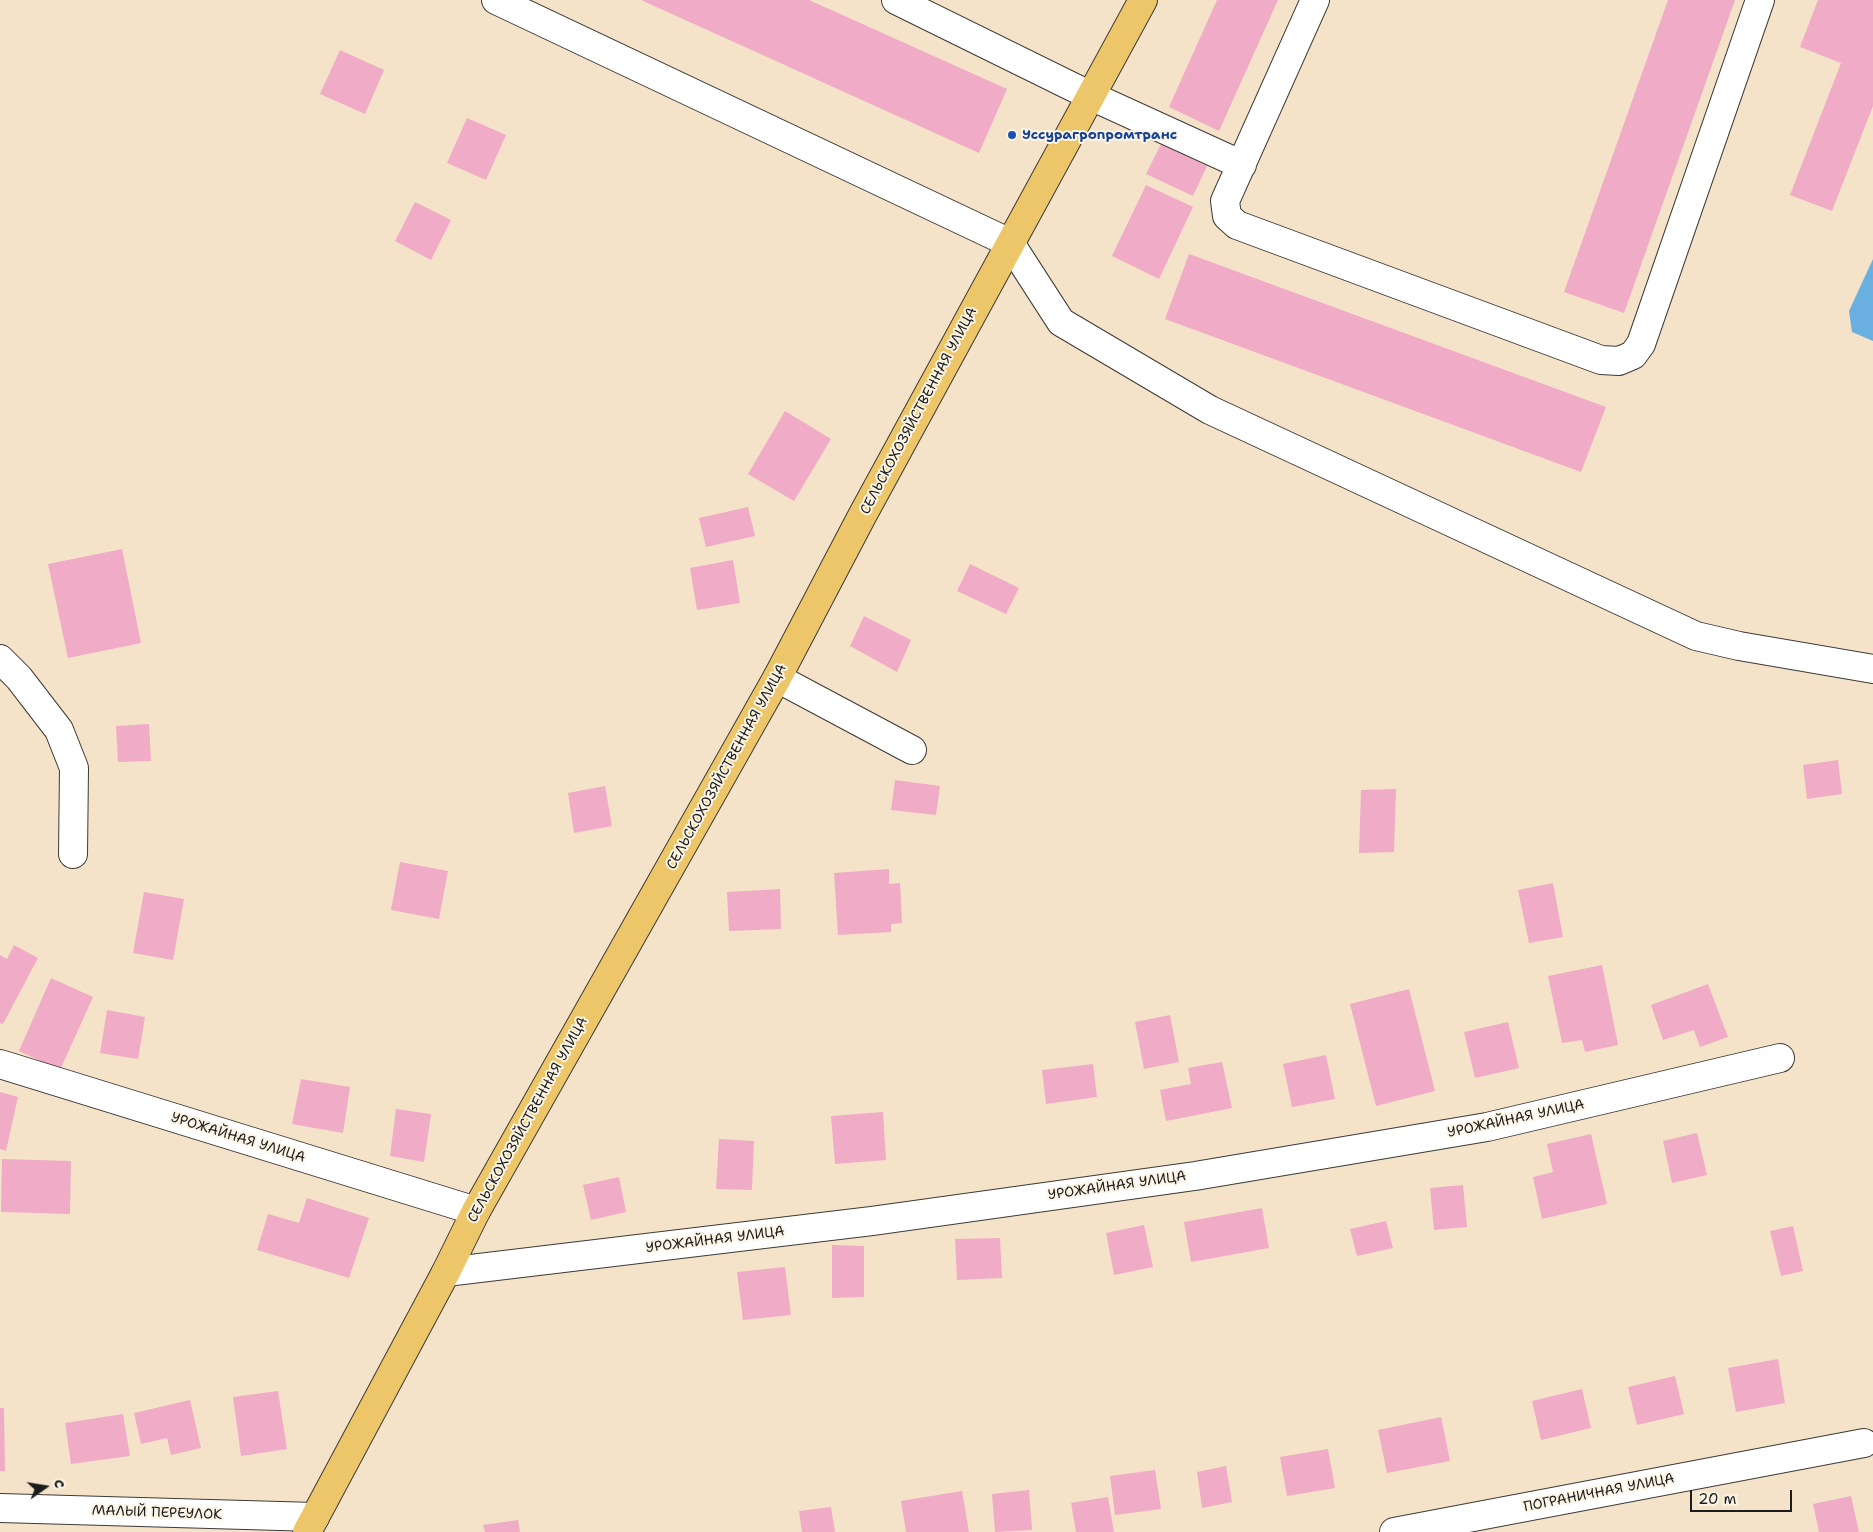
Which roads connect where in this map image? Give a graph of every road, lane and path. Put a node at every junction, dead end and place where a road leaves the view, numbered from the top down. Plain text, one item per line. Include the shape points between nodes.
1 (496, 0) edge
2 (896, 0) edge
3 (1142, 0) edge
4 (1315, 0) edge
5 (1760, 0) edge
6 (1091, 96) junction
7 (1242, 165) junction
8 (1010, 243) junction
9 (0, 659) edge
10 (1873, 670) edge
11 (777, 678) junction
12 (912, 750) dead end
13 (73, 854) dead end
14 (1780, 1058) dead end
15 (0, 1064) edge
16 (476, 1211) junction
17 (446, 1272) junction
18 (1864, 1444) dead end
19 (0, 1508) edge
20 (311, 1525) edge
21 (1394, 1532) edge

1 - 8 lane
2 - 6 lane
3 - 6 main road, СЕЛЬСКОХОЗЯЙСТВЕННАЯ УЛИЦА
4 - 7 lane
5 - 7 lane via 1641,344 1634,355 1619,361 1601,360 1237,225 1227,216 1225,201
6 - 7 lane
6 - 8 main road, СЕЛЬСКОХОЗЯЙСТВЕННАЯ УЛИЦА
8 - 10 lane via 1061,322 1210,410 1696,636
8 - 11 main road, СЕЛЬСКОХОЗЯЙСТВЕННАЯ УЛИЦА
9 - 13 lane via 59,730 74,768
11 - 12 lane
11 - 16 main road, СЕЛЬСКОХОЗЯЙСТВЕННАЯ УЛИЦА
14 - 17 lane, УРОЖАЙНАЯ УЛИЦА via 1487,1127 1205,1174 872,1220
15 - 16 lane, УРОЖАЙНАЯ УЛИЦА
16 - 17 main road, СЕЛЬСКОХОЗЯЙСТВЕННАЯ УЛИЦА
17 - 20 main road, СЕЛЬСКОХОЗЯЙСТВЕННАЯ УЛИЦА
18 - 21 lane, ПОГРАНИЧНАЯ УЛИЦА
19 - 20 lane, МАЛЫЙ ПЕРЕУЛОК

